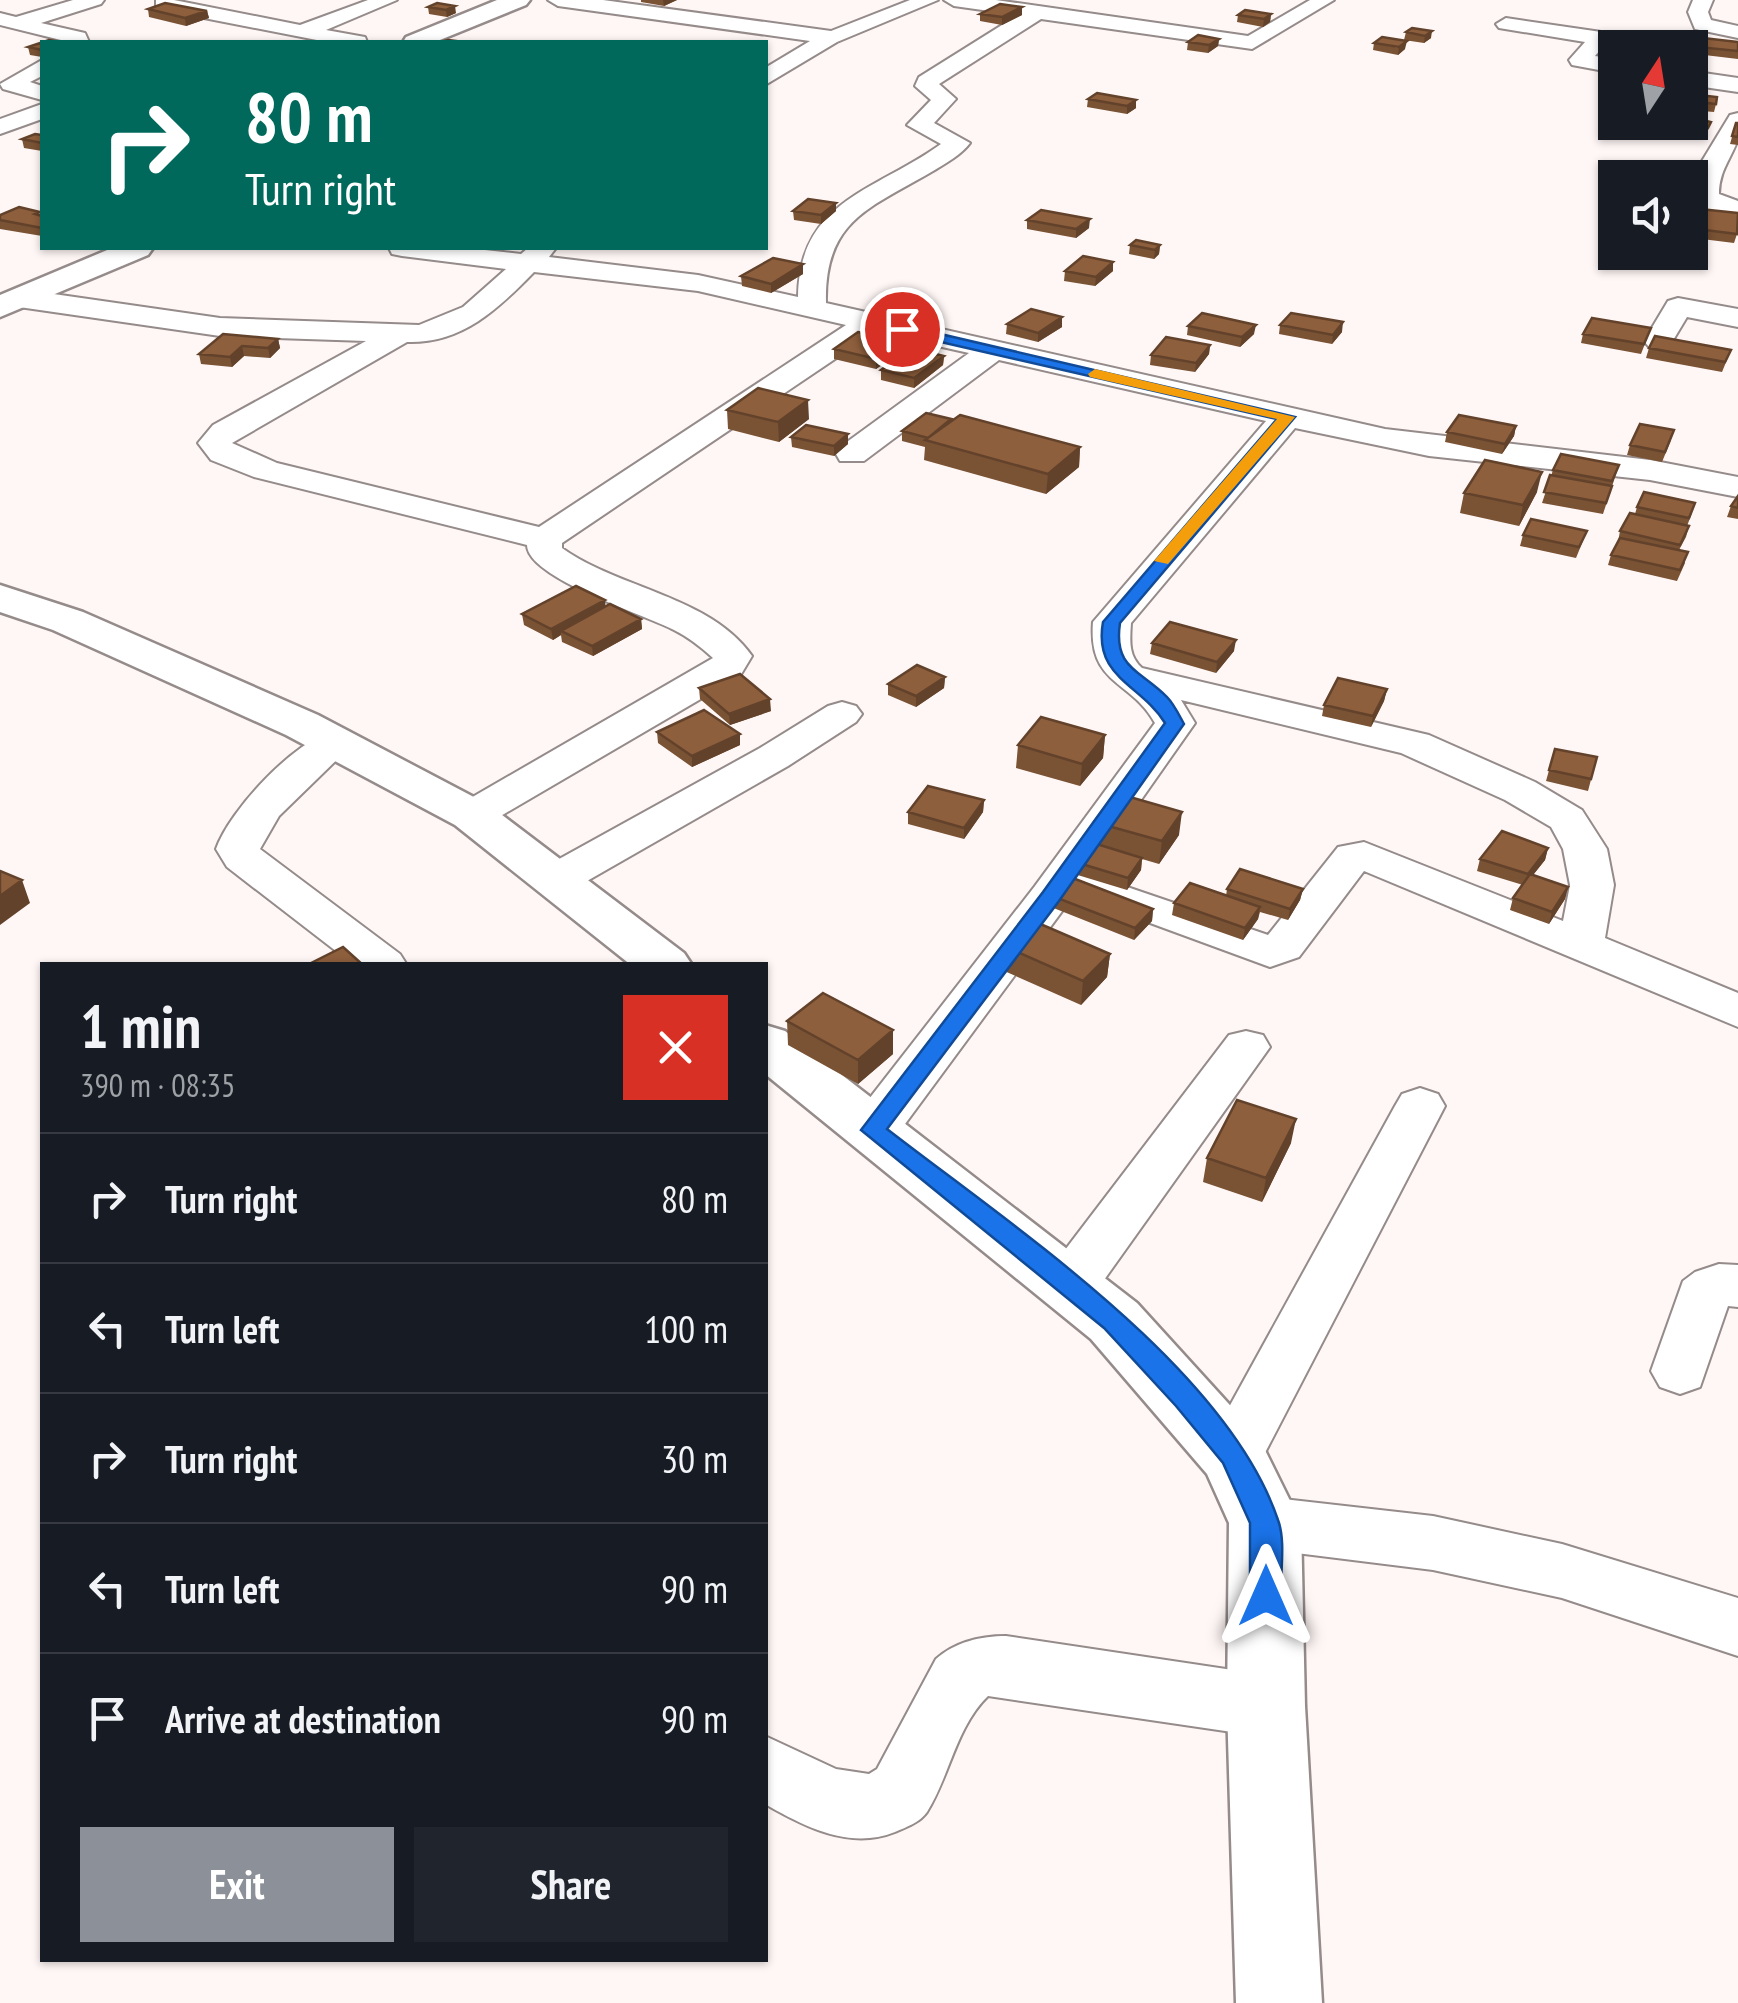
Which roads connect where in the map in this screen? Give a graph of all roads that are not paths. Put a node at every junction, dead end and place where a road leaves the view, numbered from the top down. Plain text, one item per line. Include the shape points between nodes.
1 (94, 0) edge
2 (234, 0) edge
3 (387, 0) edge
4 (518, 0) edge
5 (558, 0) edge
6 (928, 0) edge
7 (954, 0) edge
8 (1324, 0) edge
9 (1703, 0) edge
10 (163, 4) edge
11 (204, 11) junction
12 (1037, 12) junction
13 (9, 21) edge
14 (1506, 24) dead end
15 (302, 31) junction
16 (1738, 32) edge
17 (831, 36) junction
18 (1598, 38) edge
19 (78, 40) edge
20 (347, 40) edge
21 (420, 40) edge
22 (1598, 40) edge
23 (1598, 63) edge
24 (40, 67) edge
25 (768, 76) edge
26 (1708, 81) edge
27 (1738, 85) edge
28 (40, 92) edge
29 (40, 112) edge
30 (1738, 120) edge
31 (0, 128) edge
32 (1738, 209) edge
33 (131, 250) edge
34 (451, 250) edge
35 (535, 254) edge
36 (10, 303) edge
37 (812, 309) junction
38 (1738, 318) edge
39 (870, 322) junction
40 (399, 334) junction
41 (1659, 341) edge
42 (992, 351) junction
43 (1287, 417) junction
44 (852, 454) dead end
45 (1738, 487) edge
46 (545, 539) junction
47 (0, 598) edge
48 (1123, 675) junction
49 (842, 714) dead end
50 (334, 742) junction
51 (472, 816) junction
52 (1064, 876) junction
53 (557, 879) junction
54 (1581, 943) junction
55 (380, 962) edge
56 (661, 962) edge
57 (1738, 1011) edge
58 (768, 1046) edge
59 (1246, 1047) dead end
60 (1420, 1106) dead end
61 (873, 1130) junction
62 (1069, 1286) junction
63 (1738, 1286) edge
64 (1680, 1371) dead end
65 (1234, 1456) junction
66 (1265, 1523) junction
67 (1738, 1627) edge
68 (1266, 1706) junction
69 (768, 1769) edge
70 (1279, 2003) edge

1 - 13 street
2 - 11 street
3 - 15 street
4 - 21 street
5 - 17 street
6 - 17 street
7 - 12 street
8 - 12 street via 1252,44
9 - 16 street via 1702,26
10 - 11 street
11 - 15 street
12 - 37 street via 927,82 945,99 919,125 958,143 864,200 830,229 814,262
13 - 19 street
14 - 18 street
15 - 20 street
17 - 25 street
22 - 23 street via 1580,60
24 - 28 street via 12,84
26 - 27 street
29 - 31 street
30 - 32 street via 1704,182 1706,197
33 - 36 street
34 - 35 street
35 - 37 street
35 - 40 street via 475,316 447,330
36 - 40 street via 172,322
37 - 39 street
38 - 41 street via 1678,307
39 - 42 street
39 - 46 street
40 - 46 street via 214,443 266,470
42 - 43 street
42 - 44 street
43 - 45 street via 1456,453 1646,466
43 - 48 street via 1112,622 1108,640
46 - 51 street via 544,552 562,568 660,609 733,656 726,668
47 - 50 street via 86,629
48 - 52 street via 1160,701 1175,724
48 - 54 street via 1415,744 1520,791 1567,819 1585,849 1592,885
49 - 53 street
50 - 51 street
50 - 55 street via 282,789 238,849
51 - 53 street
52 - 54 street via 1270,952 1283,947 1353,856 1364,854
52 - 61 street
53 - 56 street
54 - 57 street
58 - 61 street
59 - 62 street
60 - 65 street
61 - 62 street
62 - 65 street via 1114,1321
63 - 64 street via 1710,1288 1703,1296
65 - 66 street
66 - 67 street via 1432,1543 1562,1570
66 - 68 street
68 - 69 street via 984,1666 964,1674 952,1691 891,1802 870,1809 844,1806
68 - 70 street

